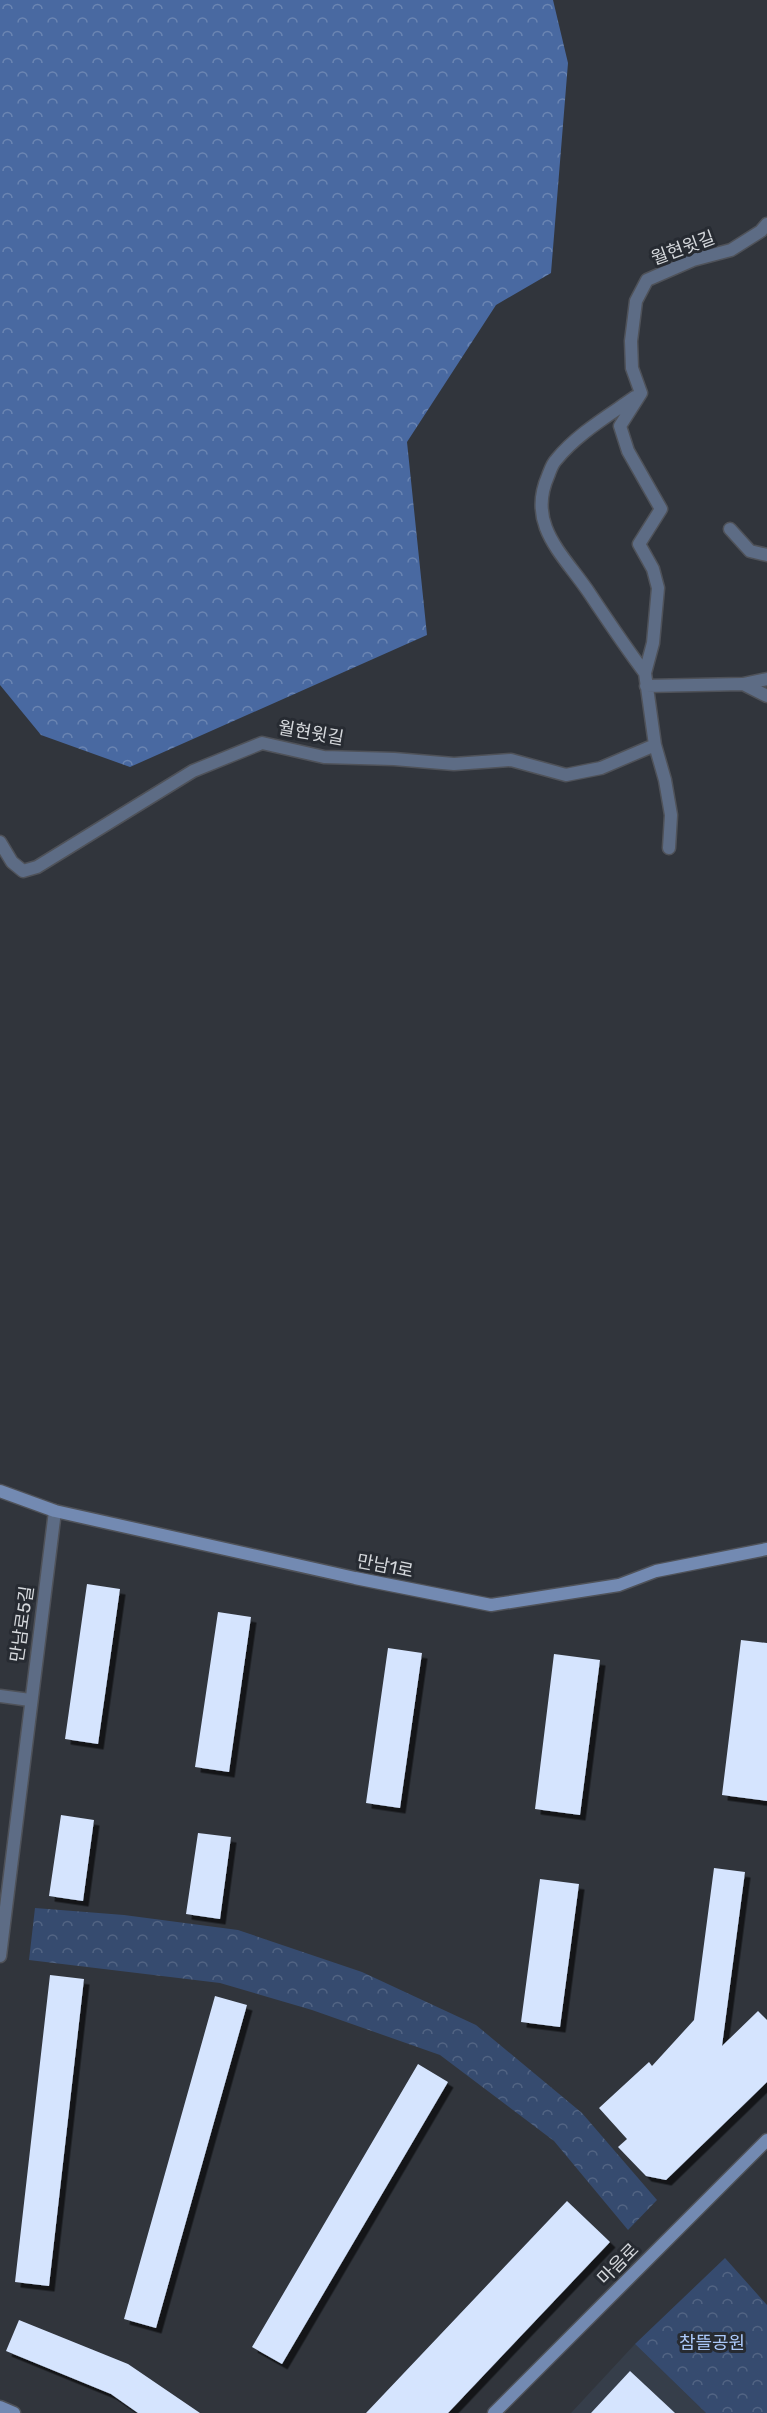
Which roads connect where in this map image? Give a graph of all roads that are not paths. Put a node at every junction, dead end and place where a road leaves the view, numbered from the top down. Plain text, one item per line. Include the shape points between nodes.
1 (767, 224) edge
2 (641, 393) junction
3 (730, 529) dead end
4 (767, 555) edge
5 (767, 679) edge
6 (646, 680) junction
7 (743, 684) junction
8 (767, 696) edge
9 (655, 745) junction
10 (0, 842) edge
11 (669, 848) dead end
12 (0, 1491) edge
13 (55, 1511) junction
14 (767, 1549) edge
15 (0, 1696) edge
16 (30, 1700) junction
17 (0, 1956) edge
18 (767, 2139) edge
19 (0, 2407) edge
20 (14, 2413) edge
21 (494, 2413) edge

1 - 2 street, 월현윗길 via 731,250 693,260 647,280 636,302 631,341 632,368
2 - 6 street via 620,426 628,451 661,510 639,544 658,588
2 - 6 street via 571,443 554,462 543,486 540,506 543,523 557,552 589,592
3 - 4 street via 750,551
5 - 7 street
6 - 7 street
6 - 9 street
7 - 8 street
9 - 10 street, 월현윗길 via 601,768 566,776 511,760 454,764 324,758 262,743 193,771 37,867 23,871 12,862
9 - 11 street via 671,816
12 - 13 street, 만남1로
13 - 14 street, 만남1로 via 491,1605 619,1585 656,1571
13 - 16 street, 만남로5길
15 - 16 street
16 - 17 street, 만남로5길
18 - 21 street, 마음로
19 - 20 street

